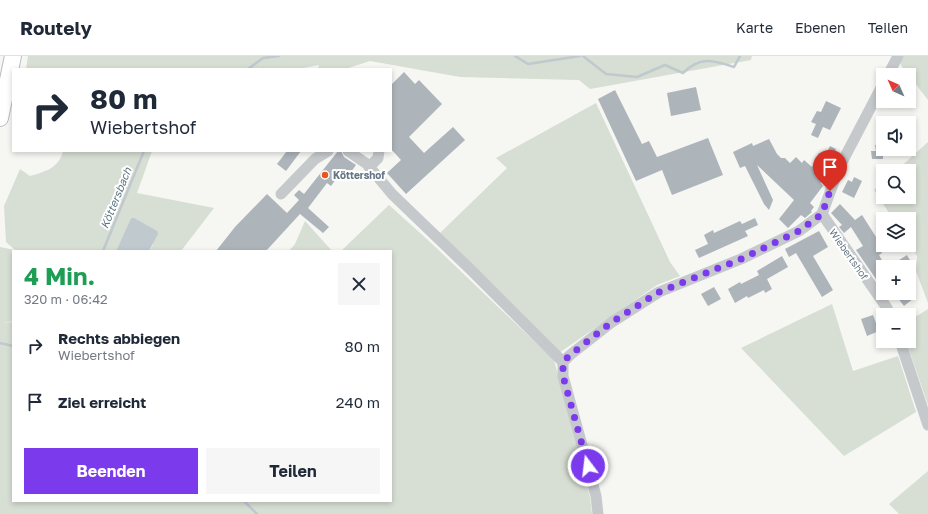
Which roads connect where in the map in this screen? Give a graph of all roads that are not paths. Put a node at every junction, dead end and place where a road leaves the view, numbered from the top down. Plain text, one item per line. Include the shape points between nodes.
1 (13, 56) edge
2 (898, 56) edge
3 (892, 68) edge
4 (876, 97) edge
5 (0, 118) edge
6 (349, 152) edge
7 (379, 152) edge
8 (320, 153) edge
9 (369, 167) junction
10 (281, 194) dead end
11 (822, 214) junction
12 (887, 308) edge
13 (902, 348) edge
14 (563, 362) junction
15 (928, 425) edge
16 (598, 514) edge

1 - 5 highway
2 - 3 street
4 - 11 street via 839,168
6 - 9 street
7 - 9 street via 378,158
8 - 10 street
9 - 14 street via 392,194
11 - 12 street, Wiebertshof
11 - 14 street via 799,231 741,259 659,292 612,322
13 - 15 street
14 - 16 street via 563,376 596,496

